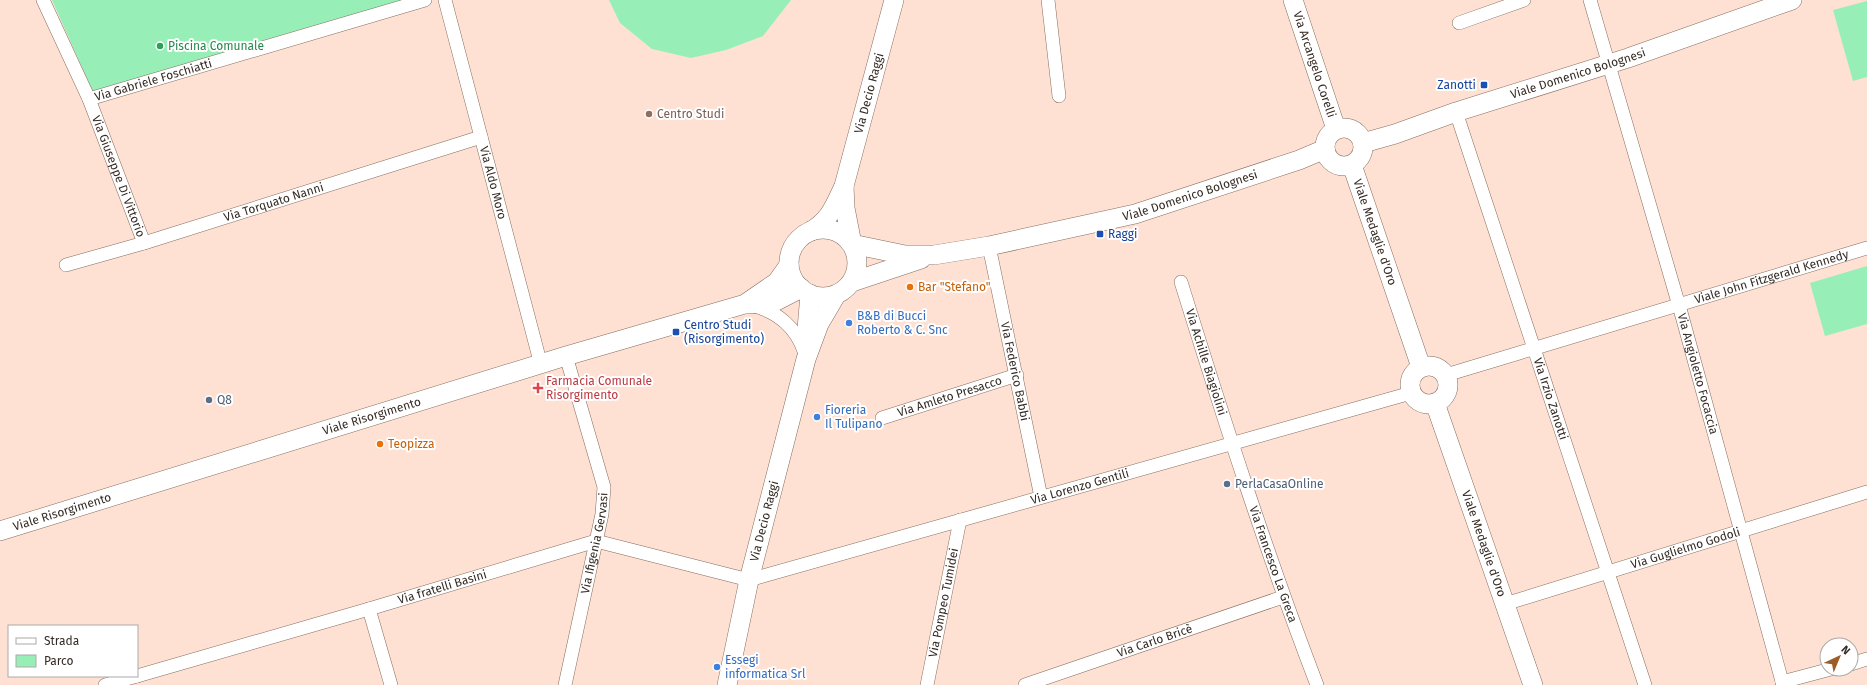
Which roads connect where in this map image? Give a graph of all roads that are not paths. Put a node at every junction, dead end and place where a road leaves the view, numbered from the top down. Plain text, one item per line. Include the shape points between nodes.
1 (43, 0) edge
2 (425, 0) edge
3 (445, 0) edge
4 (894, 0) edge
5 (1048, 0) edge
6 (1293, 0) edge
7 (1524, 0) edge
8 (1590, 0) edge
9 (1792, 0) edge
10 (1459, 23) dead end
11 (1609, 64) junction
12 (1059, 96) dead end
13 (89, 99) junction
14 (1456, 112) junction
15 (1336, 129) junction
16 (481, 137) junction
17 (1363, 143) junction
18 (1325, 149) junction
19 (1352, 165) junction
20 (844, 186) junction
21 (811, 231) junction
22 (144, 243) junction
23 (852, 244) junction
24 (989, 246) junction
25 (1867, 248) edge
26 (934, 255) junction
27 (66, 265) dead end
28 (789, 265) junction
29 (852, 282) junction
30 (1181, 282) dead end
31 (805, 291) junction
32 (836, 295) junction
33 (744, 304) junction
34 (1678, 305) junction
35 (1534, 348) junction
36 (566, 356) junction
37 (806, 359) junction
38 (541, 365) junction
39 (1421, 367) junction
40 (1017, 375) junction
41 (1446, 375) junction
42 (1411, 393) junction
43 (1435, 403) junction
44 (882, 418) dead end
45 (1231, 443) junction
46 (1867, 492) edge
47 (1041, 497) junction
48 (960, 520) junction
49 (0, 531) edge
50 (1740, 531) junction
51 (596, 541) junction
52 (1608, 572) junction
53 (749, 580) junction
54 (1283, 596) junction
55 (1505, 604) junction
56 (369, 609) junction
57 (1819, 673) edge
58 (138, 676) edge
59 (134, 677) edge
60 (1782, 684) edge
61 (106, 685) edge
62 (391, 685) edge
63 (565, 685) edge
64 (727, 685) edge
65 (927, 685) edge
66 (1025, 685) edge
67 (1317, 685) edge
68 (1533, 685) edge
69 (1645, 685) edge

1 - 13 street, Via Giuseppe Di Vittorio
2 - 13 street, Via Gabriele Foschiatti
3 - 16 street, Via Aldo Moro
4 - 20 street, Via Decio Raggi
5 - 12 street
6 - 15 street, Via Arcangelo Corelli
7 - 10 street
8 - 11 street, Via Angioletto Focaccia
9 - 11 street, Viale Domenico Bolognesi
11 - 14 street, Viale Domenico Bolognesi
11 - 34 street, Via Angioletto Focaccia
13 - 22 street, Via Giuseppe Di Vittorio
14 - 17 street, Viale Domenico Bolognesi
14 - 35 street, Via Irzio Zanotti
15 - 17 street via 1350,129
15 - 18 street via 1327,137
16 - 22 street, Via Torquato Nanni
16 - 38 street, Via Aldo Moro
17 - 19 street via 1363,154
18 - 19 street via 1326,155 1334,164
18 - 24 street, Viale Domenico Bolognesi via 1135,214
19 - 39 street, Viale Medaglie d'Oro
20 - 21 street, Via Decio Raggi via 823,224
20 - 23 street, Via Decio Raggi via 845,208
21 - 23 street via 822,228 834,230
21 - 28 street, Via Decio Raggi via 795,244
22 - 27 street, Via Torquato Nanni
23 - 26 street, Viale Domenico Bolognesi via 905,255
23 - 29 street, Via Decio Raggi via 858,261 857,272
24 - 26 street, Viale Domenico Bolognesi
24 - 40 street, Via Federico Babbi
25 - 34 street, Viale John Fitzgerald Kennedy
26 - 29 street, Viale Domenico Bolognesi
28 - 31 street via 793,277
28 - 33 street, Viale Risorgimento via 777,282
29 - 32 street, Via Decio Raggi
30 - 45 street, Via Achille Biagiolini
31 - 32 street via 827,297
31 - 33 street, Viale Risorgimento via 774,302
31 - 37 street, Via Decio Raggi
32 - 37 street, Via Decio Raggi via 819,324
33 - 36 street, Viale Risorgimento
33 - 37 street via 765,309 786,322 797,334
34 - 35 street, Viale John Fitzgerald Kennedy
34 - 50 street, Via Angioletto Focaccia
35 - 41 street, Viale John Fitzgerald Kennedy
35 - 52 street, Via Irzio Zanotti
36 - 38 street, Viale Risorgimento
36 - 51 street, Via Ifigenia Gervasi via 604,487
37 - 53 street, Via Decio Raggi
38 - 49 street, Viale Risorgimento
39 - 41 street via 1432,365
39 - 42 street via 1409,380
40 - 44 street, Via Amleto Presacco
40 - 47 street, Via Federico Babbi
41 - 43 street via 1446,393
42 - 43 street via 1423,403
42 - 45 street, Via Lorenzo Gentili
43 - 55 street, Viale Medaglie d'Oro
45 - 47 street, Via Lorenzo Gentili
45 - 54 street, Via Francesco La Greca
46 - 50 street, Via Guglielmo Godoli
47 - 48 street, Via Lorenzo Gentili
48 - 53 street, Via Lorenzo Gentili
48 - 65 street, Via Pompeo Tumidei
50 - 52 street, Via Guglielmo Godoli
50 - 60 street, Via Angioletto Focaccia
51 - 53 street
51 - 56 street, Via fratelli Basini
51 - 63 street, Via Ifigenia Gervasi
52 - 55 street, Via Guglielmo Godoli
52 - 69 street, Via Irzio Zanotti
53 - 64 street, Via Decio Raggi
54 - 66 street, Via Carlo Bricè
54 - 67 street, Via Francesco La Greca
55 - 68 street, Viale Medaglie d'Oro
56 - 58 street, Via fratelli Basini
56 - 62 street
57 - 60 street
59 - 61 street, Via fratelli Basini

